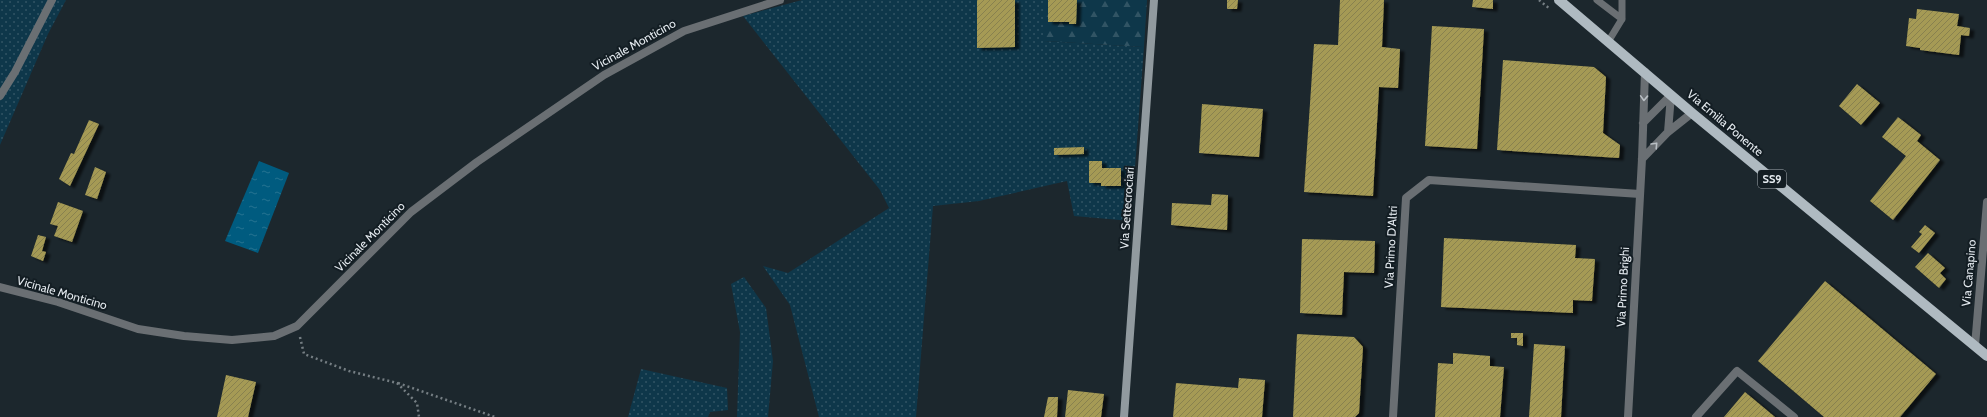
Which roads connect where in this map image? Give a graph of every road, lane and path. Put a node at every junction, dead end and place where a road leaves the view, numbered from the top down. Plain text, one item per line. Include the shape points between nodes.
1 (52, 0) edge
2 (780, 0) edge
3 (1154, 0) edge
4 (1559, 0) edge
5 (1597, 0) edge
6 (1622, 0) edge
7 (1622, 19) junction
8 (1608, 42) junction
9 (1645, 72) junction
10 (1671, 95) junction
11 (0, 96) edge
12 (1692, 113) junction
13 (1643, 123) junction
14 (1668, 132) junction
15 (1642, 159) junction
16 (1640, 194) junction
17 (1987, 202) edge
18 (0, 287) edge
19 (297, 326) junction
20 (1975, 346) junction
21 (1987, 356) edge
22 (397, 383) junction
23 (419, 417) edge
24 (495, 417) edge
25 (1124, 417) edge
26 (1393, 417) edge
27 (1628, 417) edge
28 (1696, 417) edge
29 (1794, 417) edge

1 - 11 street
2 - 19 street, Vicinale Monticino via 684,31 604,75 477,162 411,212
3 - 25 main road, Via Settecrociari
4 - 8 main road, Via Emilia Ponente / SS9
5 - 7 lane
6 - 7 lane
7 - 8 lane
8 - 9 main road, Via Emilia Ponente / SS9
9 - 10 main road, Via Emilia Ponente / SS9
9 -> 13 street, Via Primo Brighi
10 - 12 main road, Via Emilia Ponente / SS9
10 - 13 street
10 - 14 street
12 - 14 street
12 - 20 main road, Via Emilia Ponente / SS9
13 - 15 street, Via Primo Brighi
15 -> 14 street
15 - 16 street, Via Primo Brighi
16 - 26 street, Via Primo D'Altri via 1429,180 1406,198
16 - 27 street, Via Primo Brighi
17 - 20 street, Via Canapino
18 - 19 street, Vicinale Monticino via 58,302 138,329 184,336 232,340 274,336
19 - 22 path via 304,354 349,371
20 - 21 main road, Via Emilia Ponente / SS9
22 - 23 path via 417,402
22 - 24 path
28 - 29 street via 1738,371

